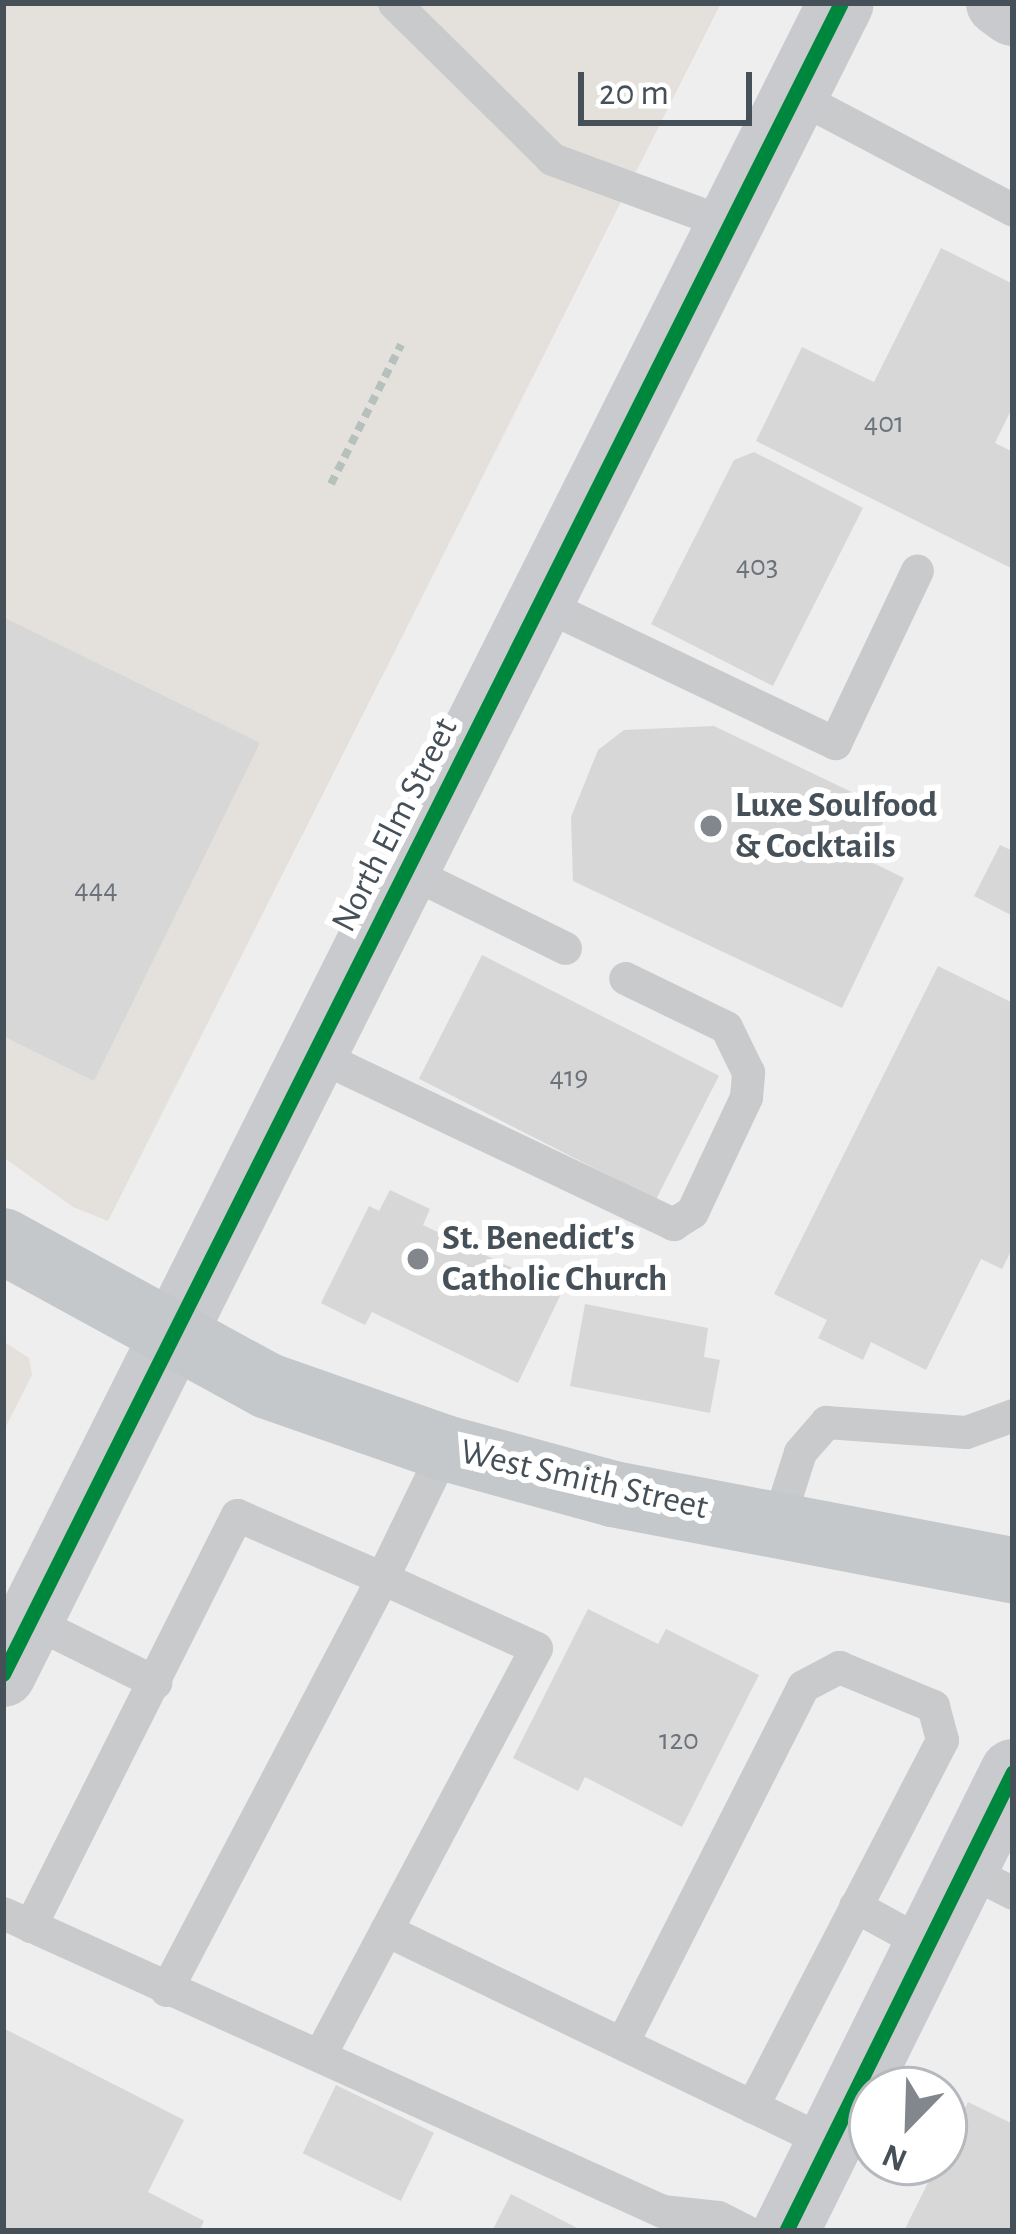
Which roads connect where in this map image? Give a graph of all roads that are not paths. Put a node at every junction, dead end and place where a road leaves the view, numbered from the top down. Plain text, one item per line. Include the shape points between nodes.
1 (394, 3) edge
2 (841, 3) edge
3 (999, 3) edge
4 (1013, 13) edge
5 (794, 95) junction
6 (1013, 210) edge
7 (730, 224) junction
8 (917, 570) dead end
9 (539, 602) junction
10 (406, 870) junction
11 (565, 948) dead end
12 (625, 978) dead end
13 (314, 1054) junction
14 (3, 1241) edge
15 (171, 1338) junction
16 (1013, 1415) edge
17 (445, 1448) junction
18 (778, 1521) junction
19 (1013, 1570) edge
20 (382, 1578) junction
21 (16, 1647) edge
22 (155, 1682) junction
23 (1013, 1772) edge
24 (988, 1880) edge
25 (856, 1906) junction
26 (16, 1920) edge
27 (386, 1930) junction
28 (928, 1946) junction
29 (166, 1990) junction
30 (622, 2043) junction
31 (321, 2053) junction
32 (752, 2107) junction
33 (830, 2144) junction
34 (746, 2231) edge
35 (786, 2231) edge

1 - 7 lane via 552,159
2 - 5 main road, North Elm Street
3 - 4 main road
5 - 6 lane
5 - 7 main road, North Elm Street
7 - 9 main road, North Elm Street
8 - 9 lane via 836,742
9 - 10 main road, North Elm Street
10 - 11 lane
10 - 13 main road, North Elm Street
12 - 13 lane via 726,1027 748,1072 746,1097 692,1212 673,1224
13 - 15 main road, North Elm Street
14 - 15 main road, West Smith Street
15 - 17 main road, West Smith Street via 268,1386
15 - 21 main road, North Elm Street
16 - 18 lane via 966,1432 826,1422 800,1451
17 - 18 main road, West Smith Street via 613,1494
17 - 20 lane
18 - 19 main road, West Smith Street
20 - 22 lane via 237,1515
20 - 27 lane via 536,1648
20 - 29 lane
21 - 22 lane
22 - 26 lane
23 - 24 main road
24 - 28 main road
25 - 28 lane
25 - 30 lane via 942,1739 933,1706 839,1667 803,1686
25 - 32 lane
26 - 29 lane
27 - 30 lane
27 - 31 lane
28 - 33 main road
29 - 31 lane
30 - 32 lane
31 - 34 lane via 662,2211 718,2217
32 - 33 lane
33 - 35 main road

